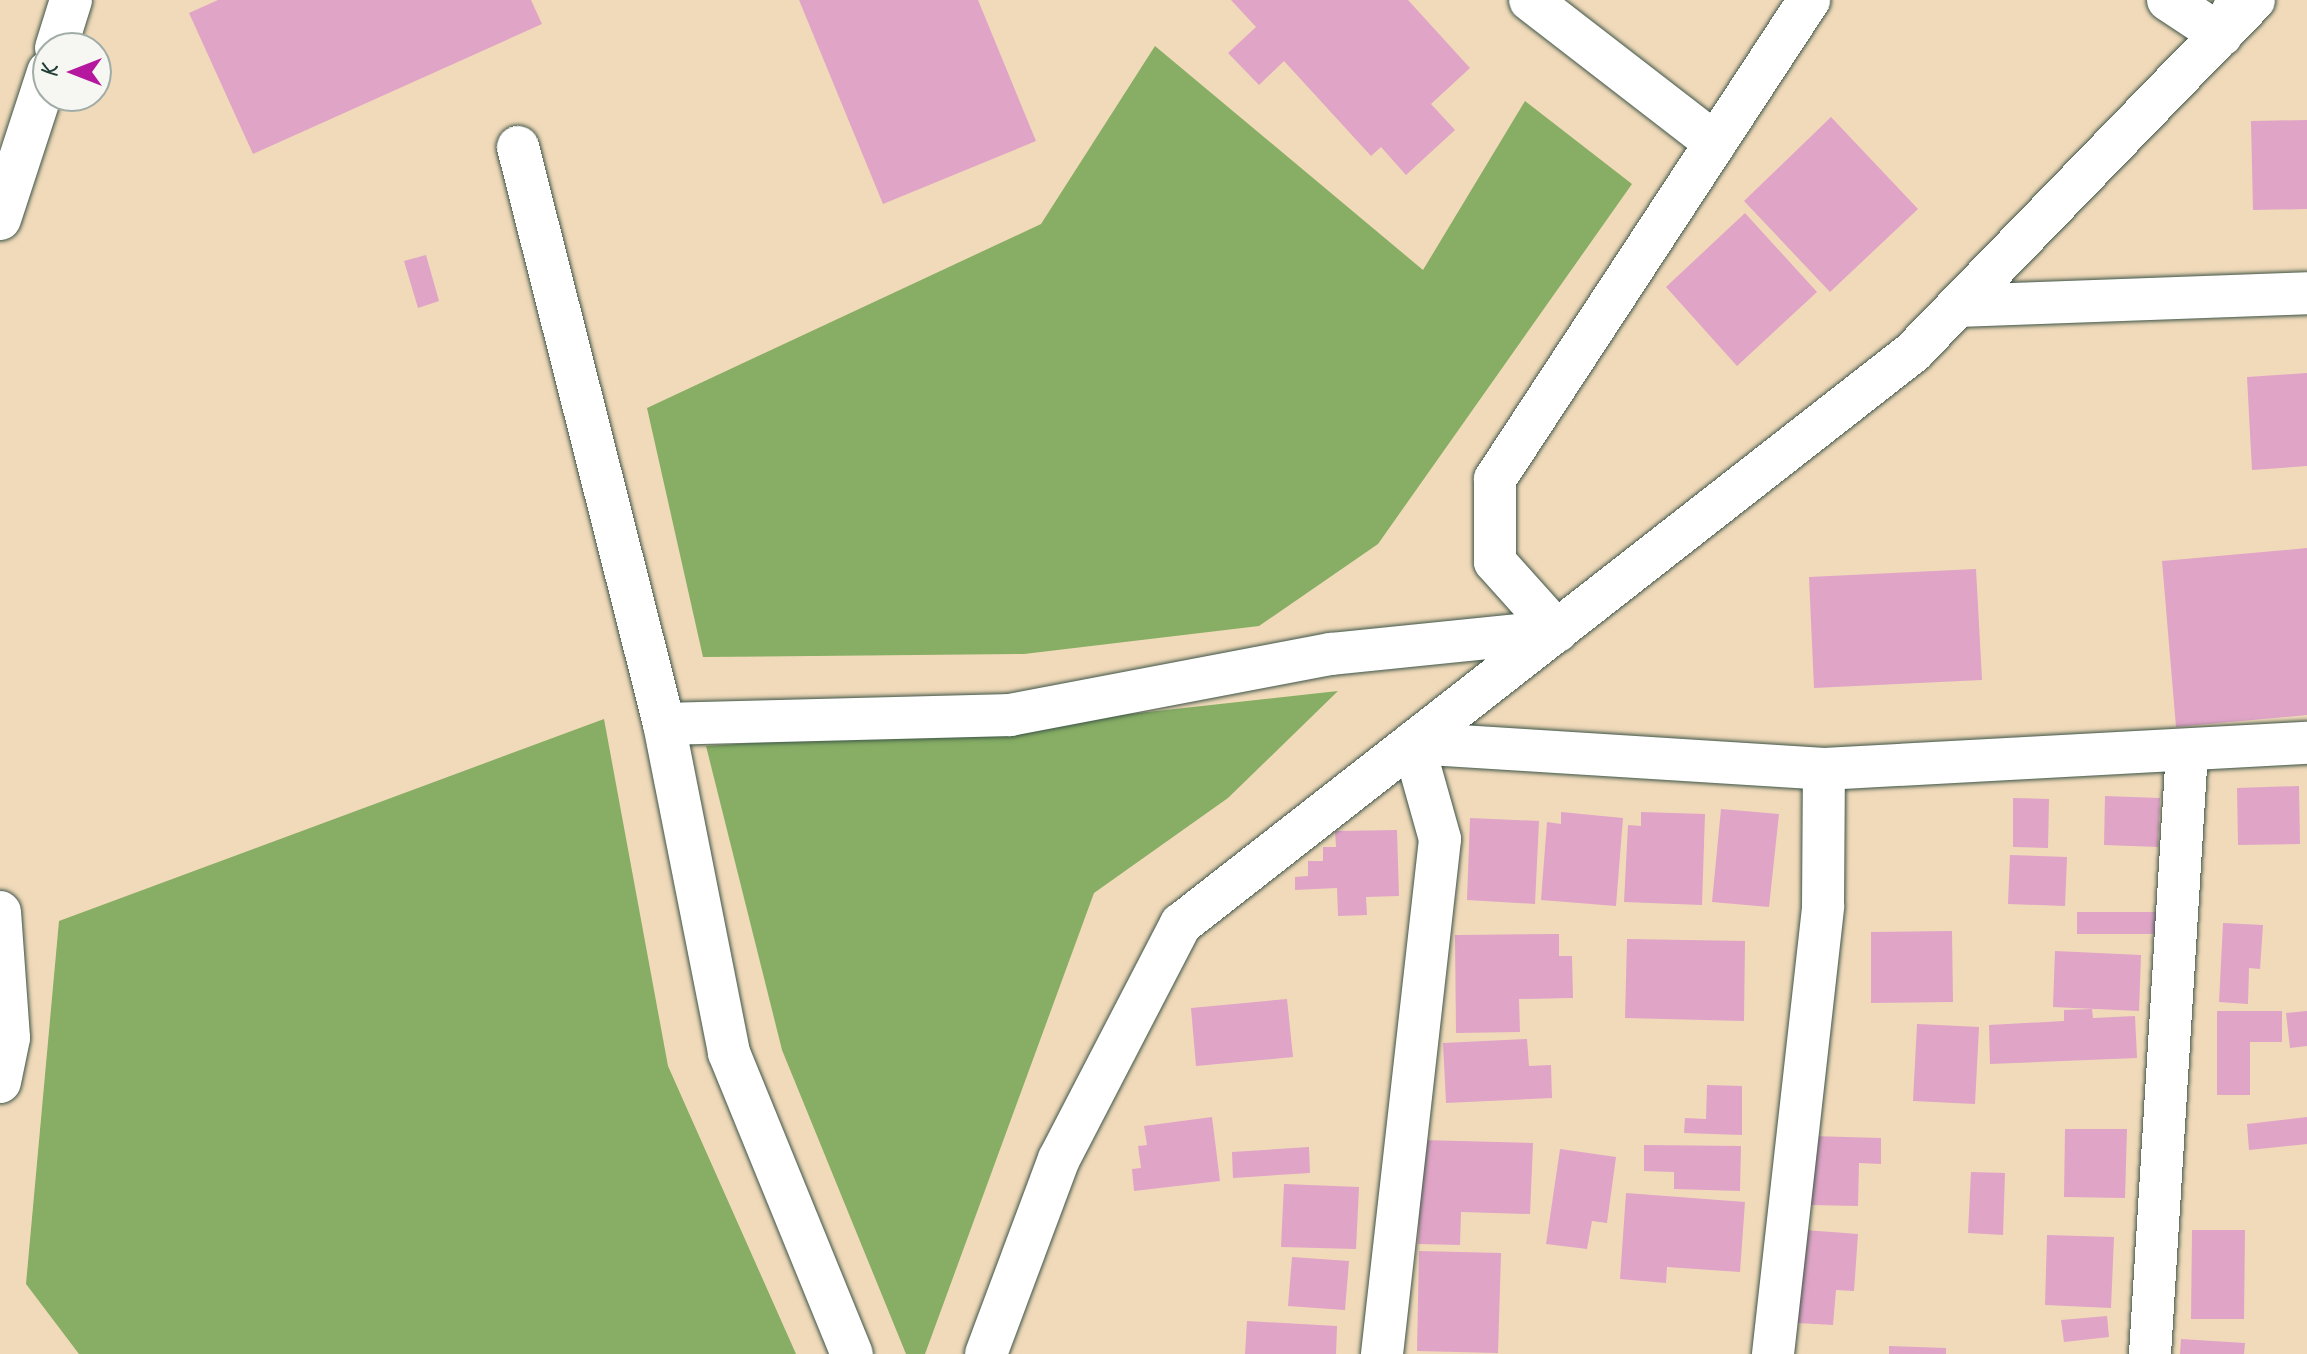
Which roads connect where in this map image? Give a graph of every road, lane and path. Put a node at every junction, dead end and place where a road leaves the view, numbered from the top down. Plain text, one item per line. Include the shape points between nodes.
1 (71, 0) edge
2 (1530, 0) edge
3 (1809, 0) edge
4 (2168, 0) edge
5 (2254, 0) edge
6 (2229, 17) edge
7 (61, 32) edge
8 (35, 112) edge
9 (1715, 143) junction
10 (518, 147) dead end
11 (0, 219) edge
12 (2307, 293) edge
13 (1958, 306) junction
14 (1557, 631) junction
15 (664, 724) junction
16 (1413, 743) junction
17 (2307, 743) edge
18 (2187, 750) junction
19 (1824, 769) junction
20 (0, 912) edge
21 (0, 1082) edge
22 (852, 1354) edge
23 (986, 1354) edge
24 (1382, 1354) edge
25 (1773, 1354) edge
26 (2150, 1354) edge

1 - 7 street
2 - 9 street
3 - 9 street
4 - 6 street
5 - 6 street
6 - 13 street
8 - 11 street
9 - 14 street via 1495,479 1495,562
10 - 15 street
12 - 13 street
13 - 14 street via 1913,352
14 - 15 street via 1331,654 1010,715
14 - 16 street
15 - 22 street via 729,1053
16 - 19 street
16 - 23 street via 1181,924 1059,1159
16 - 24 street via 1440,839
17 - 18 street
18 - 19 street
18 - 26 street
19 - 25 street via 1823,906
20 - 21 street via 9,1038

